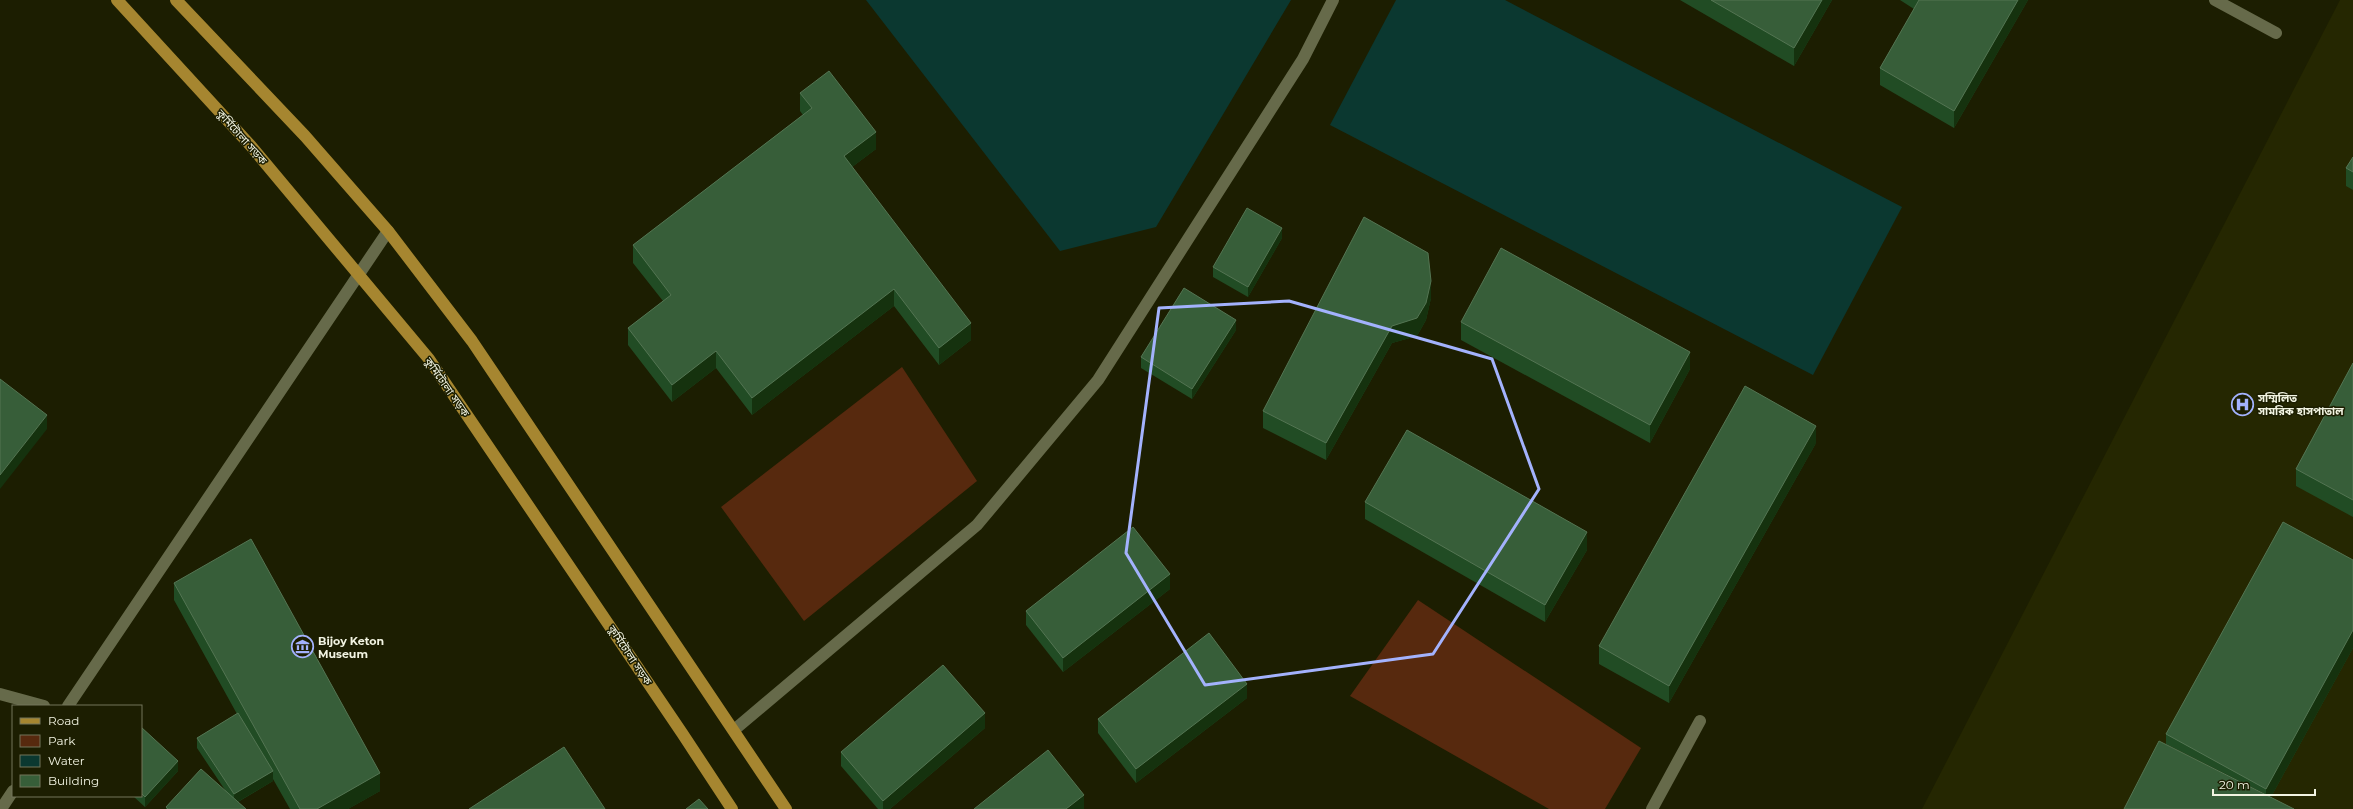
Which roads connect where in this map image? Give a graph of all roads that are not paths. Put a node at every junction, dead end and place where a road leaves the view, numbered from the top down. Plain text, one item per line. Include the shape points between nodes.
1 (117, 0) edge
2 (176, 0) edge
3 (1333, 0) edge
4 (2215, 0) edge
5 (2276, 32) dead end
6 (388, 231) junction
7 (359, 274) junction
8 (0, 694) edge
9 (40, 705) edge
10 (69, 705) edge
11 (1700, 721) dead end
12 (734, 730) junction
13 (12, 792) edge
14 (1, 809) edge
15 (732, 809) edge
16 (786, 809) edge
17 (1652, 809) edge

1 - 7 main road, কুর্মিটোলা সড়ক via 251,146
2 - 6 main road via 305,136
3 - 12 street via 1303,58 1098,380 977,525
4 - 5 street
6 - 7 street
6 - 12 main road via 472,342
7 - 10 street
7 - 15 main road, কুর্মিটোলা সড়ক via 429,360
8 - 9 street
11 - 17 street
12 - 16 main road
13 - 14 street

